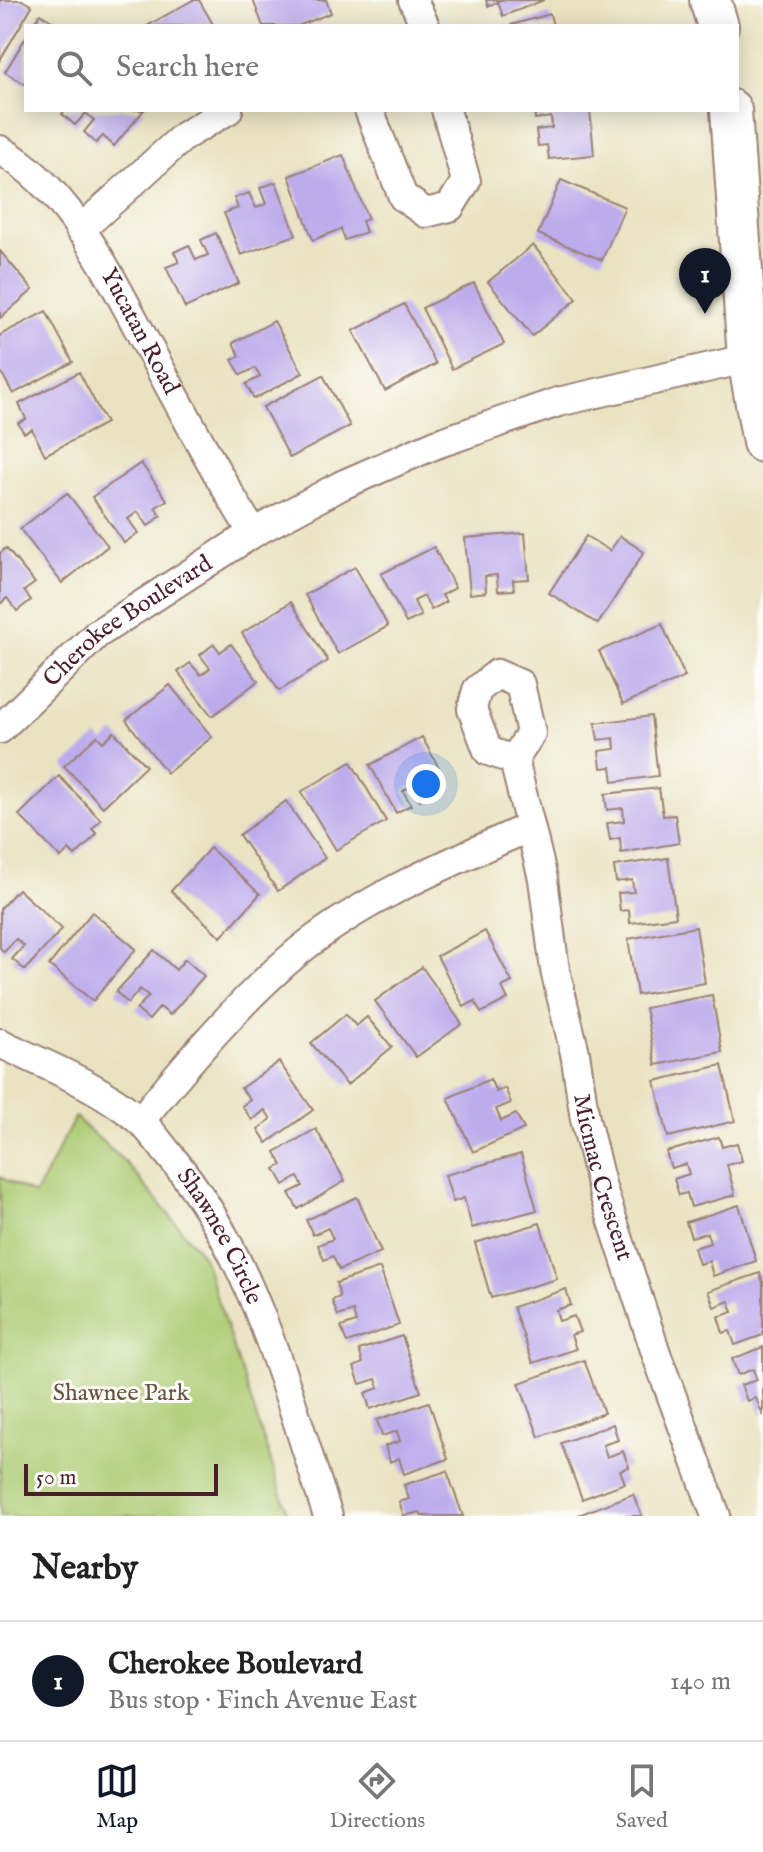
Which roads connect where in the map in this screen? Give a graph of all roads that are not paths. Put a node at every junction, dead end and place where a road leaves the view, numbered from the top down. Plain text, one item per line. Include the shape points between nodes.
1 (710, 0) edge
2 (717, 24) edge
3 (225, 112) edge
4 (370, 112) edge
5 (447, 112) edge
6 (734, 112) edge
7 (735, 112) edge
8 (0, 150) edge
9 (763, 214) edge
10 (80, 230) junction
11 (756, 357) edge
12 (763, 442) edge
13 (253, 533) junction
14 (2, 722) edge
15 (514, 760) dead end
16 (530, 827) junction
17 (0, 1043) edge
18 (140, 1121) junction
19 (328, 1516) edge
20 (716, 1516) edge

1 - 2 main road
3 - 10 street via 184,136
4 - 5 street via 403,197 426,213 450,207 466,181
6 - 11 main road
7 - 9 main road
8 - 10 street, Yucatan Road via 27,168
10 - 13 street, Yucatan Road
11 - 12 main road
11 - 13 street, Cherokee Boulevard via 558,402 436,444 342,485
13 - 14 street, Cherokee Boulevard via 97,634
15 - 16 street, Micmac Crescent
16 - 18 street via 375,900 300,951 179,1072
16 - 20 street, Micmac Crescent via 602,1188
17 - 18 street, Shawnee Circle via 83,1083
18 - 19 street, Shawnee Circle via 187,1176 228,1240 255,1302

